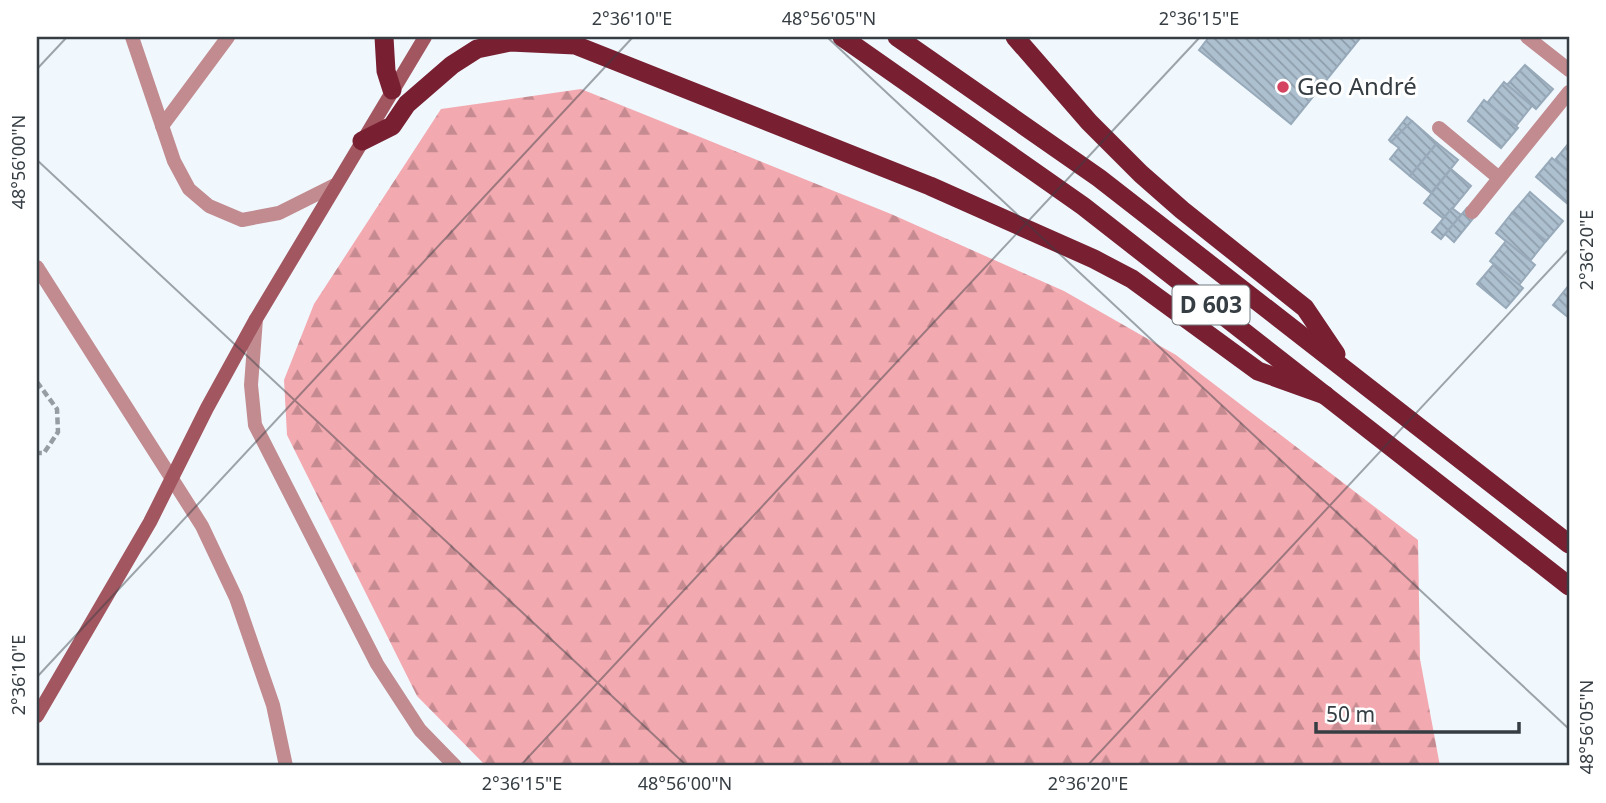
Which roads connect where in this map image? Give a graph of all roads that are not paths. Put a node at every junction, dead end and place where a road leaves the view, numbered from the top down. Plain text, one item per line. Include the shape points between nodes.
1 (132, 37) edge
2 (228, 37) edge
3 (384, 37) edge
4 (425, 37) edge
5 (842, 37) edge
6 (897, 37) edge
7 (1016, 37) edge
8 (1527, 37) edge
9 (571, 41) edge
10 (1569, 70) edge
11 (392, 90) junction
12 (1569, 92) edge
13 (162, 126) junction
14 (1439, 128) dead end
15 (362, 141) junction
16 (1499, 178) junction
17 (335, 185) junction
18 (1472, 212) dead end
19 (37, 267) edge
20 (256, 319) junction
21 (1346, 369) junction
22 (1325, 394) junction
23 (1569, 544) edge
24 (1569, 586) edge
25 (37, 716) edge
26 (286, 766) edge
27 (455, 766) edge

1 - 13 street
2 - 13 street
3 - 11 highway
4 - 11 main road
5 - 22 highway, D 603 via 1083,206
6 - 21 highway, D 603 via 1099,178
7 - 21 highway via 1140,174 1305,308
8 - 10 street
9 - 15 highway via 510,42 477,49 414,97 392,126
9 - 22 highway via 930,186 1094,258 1154,293 1258,371
11 - 15 main road
12 - 16 street
13 - 17 street via 173,161 189,189 209,206 242,220 279,213
14 - 16 street
15 - 17 main road
16 - 18 street
17 - 20 main road
19 - 26 street via 202,526 236,598 273,705
20 - 25 main road via 150,523
20 - 27 street via 251,385 255,425 377,664 420,730
21 - 23 highway, D 603
22 - 24 highway, D 603

